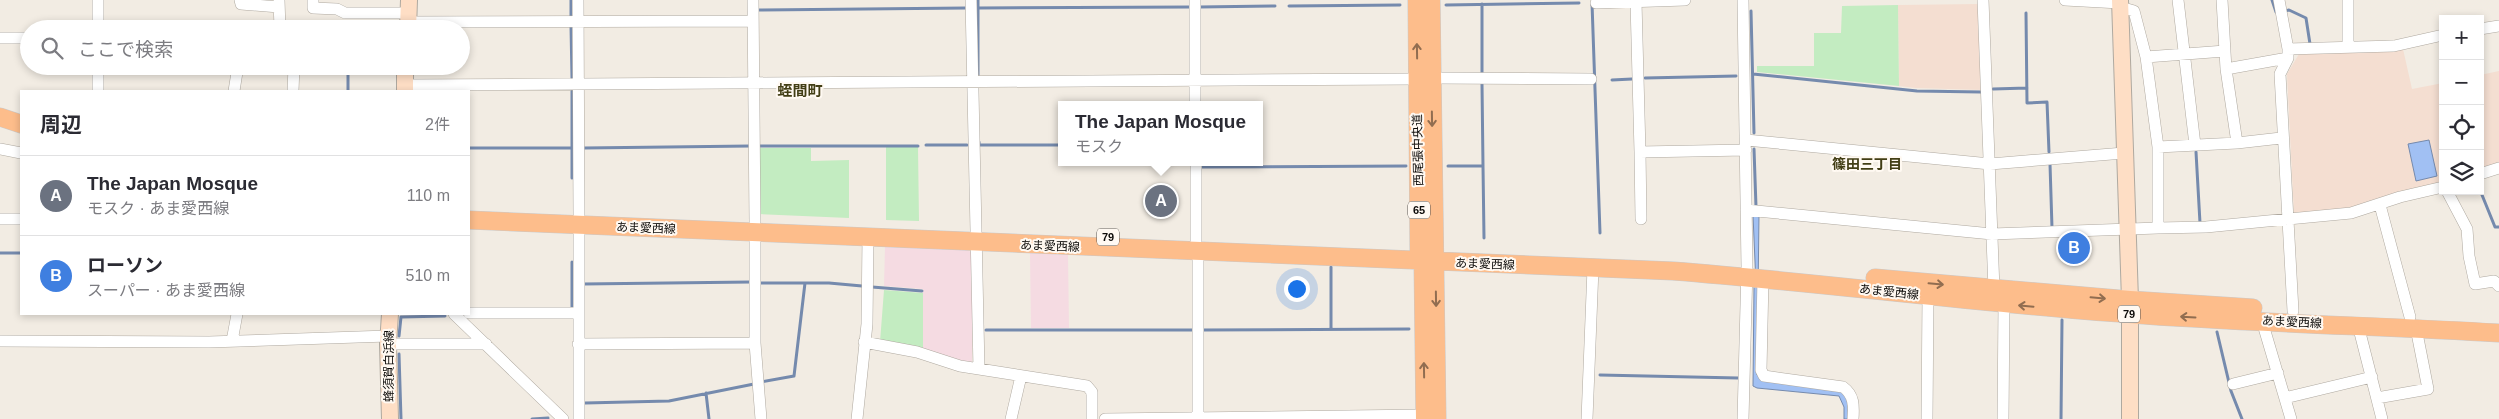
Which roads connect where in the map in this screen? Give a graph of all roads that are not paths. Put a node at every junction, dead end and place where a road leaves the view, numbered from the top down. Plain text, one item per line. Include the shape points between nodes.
1 (98, 0) edge
2 (240, 0) edge
3 (313, 0) edge
4 (578, 0) edge
5 (753, 0) edge
6 (971, 0) edge
7 (1194, 0) edge
8 (1417, 0) edge
9 (1431, 0) edge
10 (1685, 0) edge
11 (1743, 0) edge
12 (1983, 0) edge
13 (2065, 0) edge
14 (2178, 0) edge
15 (2222, 0) edge
16 (2279, 0) edge
17 (2348, 0) edge
18 (1636, 2) junction
19 (1596, 3) dead end
20 (279, 4) edge
21 (2120, 4) edge
22 (408, 16) edge
23 (98, 20) edge
24 (280, 20) edge
25 (753, 21) junction
26 (578, 22) junction
27 (2499, 26) edge
28 (2484, 28) edge
29 (2439, 36) edge
30 (0, 38) edge
31 (20, 38) edge
32 (2348, 47) junction
33 (2225, 51) junction
34 (2184, 54) junction
35 (2288, 54) junction
36 (2146, 57) junction
37 (2226, 69) junction
38 (98, 75) edge
39 (237, 75) edge
40 (294, 75) edge
41 (405, 75) edge
42 (1425, 78) junction
43 (1590, 79) dead end
44 (1195, 80) junction
45 (972, 82) junction
46 (754, 83) junction
47 (578, 84) junction
48 (405, 88) edge
49 (98, 90) edge
50 (234, 90) edge
51 (293, 90) edge
52 (1195, 101) edge
53 (0, 105) edge
54 (20, 113) edge
55 (0, 117) edge
56 (20, 124) edge
57 (2282, 138) junction
58 (2237, 143) junction
59 (1746, 145) junction
60 (2195, 145) junction
61 (2158, 147) junction
62 (0, 148) edge
63 (1640, 152) junction
64 (20, 153) edge
65 (2124, 153) junction
66 (1990, 164) junction
67 (1196, 166) edge
68 (2499, 168) edge
69 (2484, 173) edge
70 (2439, 188) edge
71 (2449, 195) edge
72 (2380, 205) junction
73 (470, 209) edge
74 (1746, 210) junction
75 (0, 218) edge
76 (20, 218) edge
77 (1642, 219) dead end
78 (2287, 219) junction
79 (470, 220) edge
80 (579, 220) junction
81 (755, 228) junction
82 (2158, 228) junction
83 (2127, 229) junction
84 (1992, 234) junction
85 (976, 237) junction
86 (868, 238) junction
87 (1197, 246) junction
88 (1428, 256) junction
89 (1593, 268) junction
90 (1757, 274) junction
91 (2499, 286) edge
92 (1928, 296) junction
93 (1999, 297) junction
94 (2130, 307) junction
95 (2293, 311) junction
96 (578, 313) junction
97 (470, 314) edge
98 (237, 315) edge
99 (390, 315) edge
100 (455, 315) edge
101 (2262, 321) junction
102 (2499, 322) edge
103 (2413, 323) junction
104 (2358, 325) junction
105 (2499, 333) edge
106 (388, 340) junction
107 (232, 341) junction
108 (0, 342) edge
109 (864, 342) junction
110 (755, 343) junction
111 (486, 344) junction
112 (578, 344) junction
113 (978, 369) junction
114 (2278, 373) junction
115 (1022, 376) junction
116 (2372, 378) junction
117 (2233, 384) dead end
118 (2285, 398) junction
119 (2377, 398) junction
120 (552, 414) edge
121 (1198, 418) edge
122 (1429, 418) edge
123 (390, 419) edge
124 (563, 419) edge
125 (579, 419) edge
126 (761, 419) edge
127 (857, 419) edge
128 (1011, 419) edge
129 (1092, 419) edge
130 (1105, 419) edge
131 (1587, 419) edge
132 (1743, 419) edge
133 (1854, 419) edge
134 (1927, 419) edge
135 (2003, 419) edge
136 (2130, 419) edge
137 (2291, 419) edge
138 (2382, 419) edge

1 - 23 street
2 - 20 street via 241,4
3 - 22 street via 314,8
4 - 26 street
5 - 25 street
6 - 45 street
7 - 44 street
42 -> 8 main road, 西尾張中央道 / 65
9 - 42 main road, 西尾張中央道 / 65
10 - 18 street
11 - 59 street
12 - 66 street
13 - 21 street
14 - 34 street
15 - 33 street
16 - 35 street
17 - 32 street
18 - 19 street
18 - 63 street
20 - 24 street
21 - 36 street via 2134,11
21 - 65 street
22 - 26 street
25 - 26 street
25 - 46 street
26 - 47 street
27 - 28 street
29 - 32 street via 2394,46
30 - 31 street
32 - 35 street
33 - 34 street
33 - 37 street
34 - 36 street
34 - 60 street
35 - 37 street
35 - 57 street via 2280,74
36 - 61 street
37 - 58 street
38 - 49 street
39 - 50 street
40 - 51 street
41 - 48 street
42 - 43 street
42 - 44 street
42 - 88 main road, 西尾張中央道 / 65
44 - 45 street
44 - 52 street
45 - 46 street
45 - 85 street
46 - 47 street
46 - 81 street
47 - 48 street
47 - 80 street
53 - 54 main road
55 - 56 main road
57 - 58 street
57 - 78 street
58 - 60 street
59 - 63 street
59 - 66 street
59 - 74 street
60 - 61 street
61 - 82 street
62 - 64 street
63 - 77 street
65 - 66 street
65 - 83 street
66 - 84 street
67 - 87 street
68 - 69 street
70 - 72 street via 2400,196
71 - 91 street via 2467,229 2468,256 2475,284 2494,281
72 - 78 street via 2351,213
72 - 103 street
73 - 80 main road, あま愛西線 / 79
74 - 84 street
74 - 90 street
75 - 76 street
78 - 82 street
78 - 95 street
79 - 80 main road, あま愛西線 / 79
80 - 81 main road, あま愛西線 / 79
80 - 96 street
81 - 85 main road, あま愛西線 / 79
81 - 86 main road, あま愛西線 / 79
81 - 110 street
82 - 83 street
83 - 84 street
83 - 94 street
84 - 93 street
85 - 86 main road, あま愛西線 / 79
85 - 87 main road, あま愛西線 / 79
85 - 113 street
86 - 109 street
87 - 88 main road, あま愛西線 / 79
87 - 121 street
88 - 89 main road, あま愛西線 / 79
88 - 90 main road, あま愛西線 / 79 via 1683,261
88 - 122 main road, 西尾張中央道 / 65
89 - 90 main road, あま愛西線 / 79
89 - 131 street
90 - 92 main road, あま愛西線 / 79
90 -> 93 main road, あま愛西線 / 79
90 - 132 street
90 - 133 street via 1761,370 1764,376 1843,386 1850,392 1854,403
92 - 93 main road, あま愛西線 / 79
92 - 134 street
93 - 94 main road, あま愛西線 / 79
93 - 135 street
94 - 95 main road, あま愛西線 / 79
101 -> 94 main road, あま愛西線 / 79
94 - 136 street
95 - 103 main road, あま愛西線 / 79
96 - 97 street
96 - 112 street
98 - 107 street
99 - 106 street, 蜂須賀白浜線
100 - 111 street
101 - 104 main road, あま愛西線 / 79
101 - 114 street
102 - 103 main road, あま愛西線 / 79
103 - 104 main road, あま愛西線 / 79
103 - 105 main road, あま愛西線 / 79
103 - 119 street via 2428,388
104 - 116 street
106 - 107 street
106 - 111 street
106 - 123 street, 蜂須賀白浜線
107 - 108 street
109 - 113 street
109 - 127 street
110 - 112 street
110 - 126 street
111 - 120 street
112 - 125 street
113 - 115 street
114 - 117 street
114 - 118 street
115 - 128 street
115 - 129 street via 1087,386 1092,392
116 - 118 street
116 - 119 street
118 - 137 street
119 - 138 street
120 - 124 street
121 - 122 street
121 - 130 street

